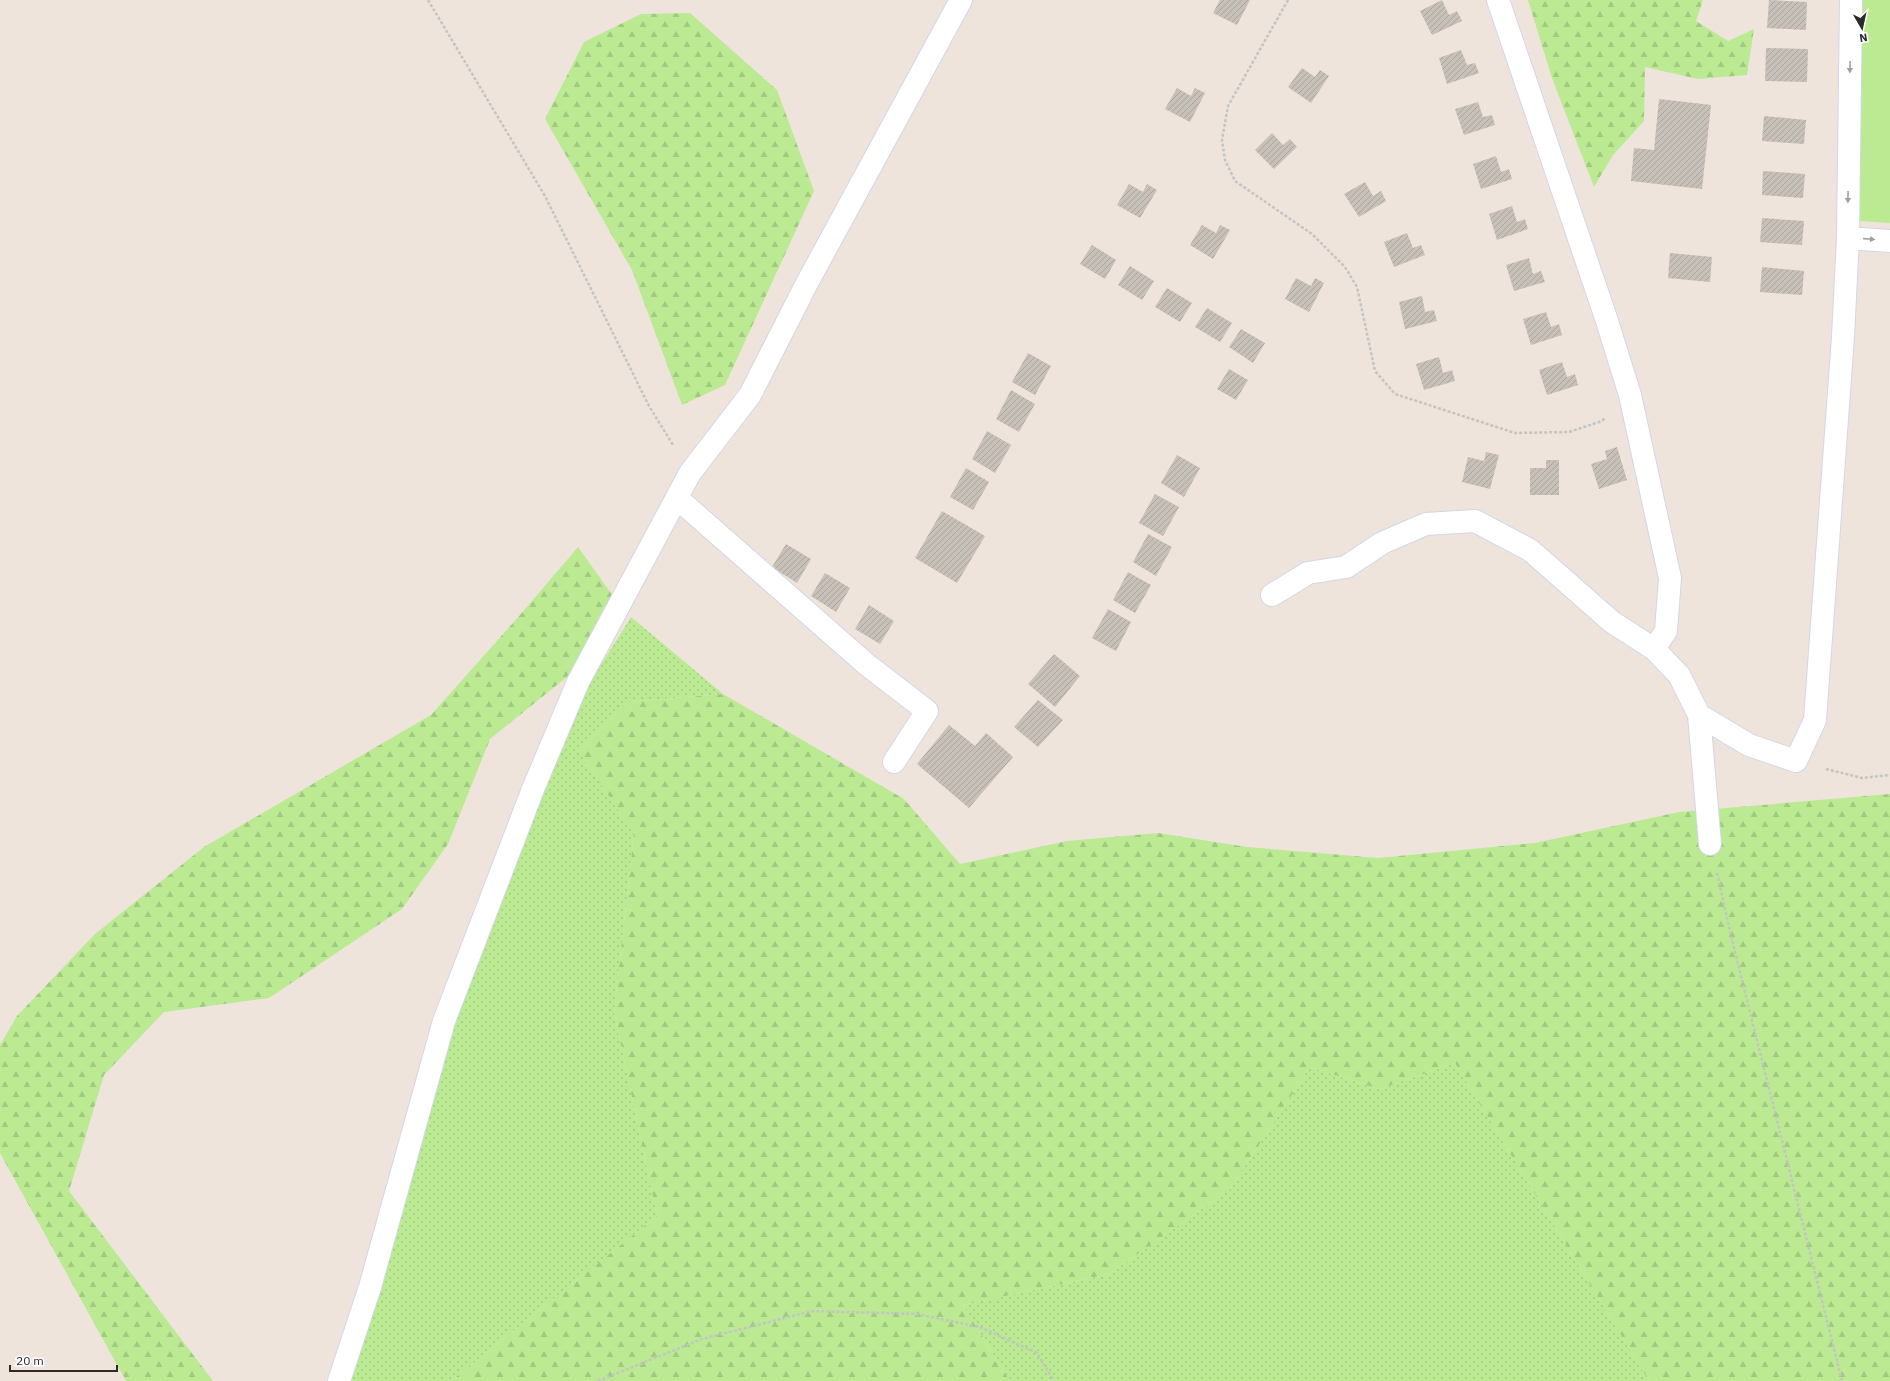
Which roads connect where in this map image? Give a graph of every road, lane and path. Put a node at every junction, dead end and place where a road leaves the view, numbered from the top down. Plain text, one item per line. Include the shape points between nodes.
1 (428, 0) edge
2 (961, 0) edge
3 (1288, 0) edge
4 (1498, 0) edge
5 (1851, 0) edge
6 (1848, 238) junction
7 (1890, 241) edge
8 (1630, 395) junction
9 (690, 473) junction
10 (677, 498) junction
11 (1272, 595) dead end
12 (1654, 649) junction
13 (1700, 715) junction
14 (1796, 761) junction
15 (894, 762) dead end
16 (1890, 775) edge
17 (1710, 844) joint
18 (339, 1381) edge
19 (598, 1381) edge
20 (1054, 1381) edge
21 (1842, 1381) edge

1 - 9 path via 545,196 650,406
2 - 9 street via 807,283 750,395
3 - 8 path via 1228,106 1222,140 1226,160 1235,181 1312,234 1345,267 1357,287 1375,371 1395,394 1515,433 1569,432 1602,421
4 - 8 street
5 -> 6 street
6 -> 7 street
6 - 14 street via 1815,720
8 - 12 street via 1670,578 1666,631
9 - 10 street
10 - 15 street via 866,664 927,711
10 - 18 street via 578,682 530,796 444,1021 370,1287
11 - 12 street via 1308,573 1346,567 1382,544 1426,524 1474,521 1530,550 1612,622
12 - 13 street via 1679,675
13 - 14 street via 1749,745
13 - 17 street
14 - 16 path via 1862,778
17 - 21 path
19 - 20 path via 702,1338 812,1311 916,1314 980,1327 1036,1353

